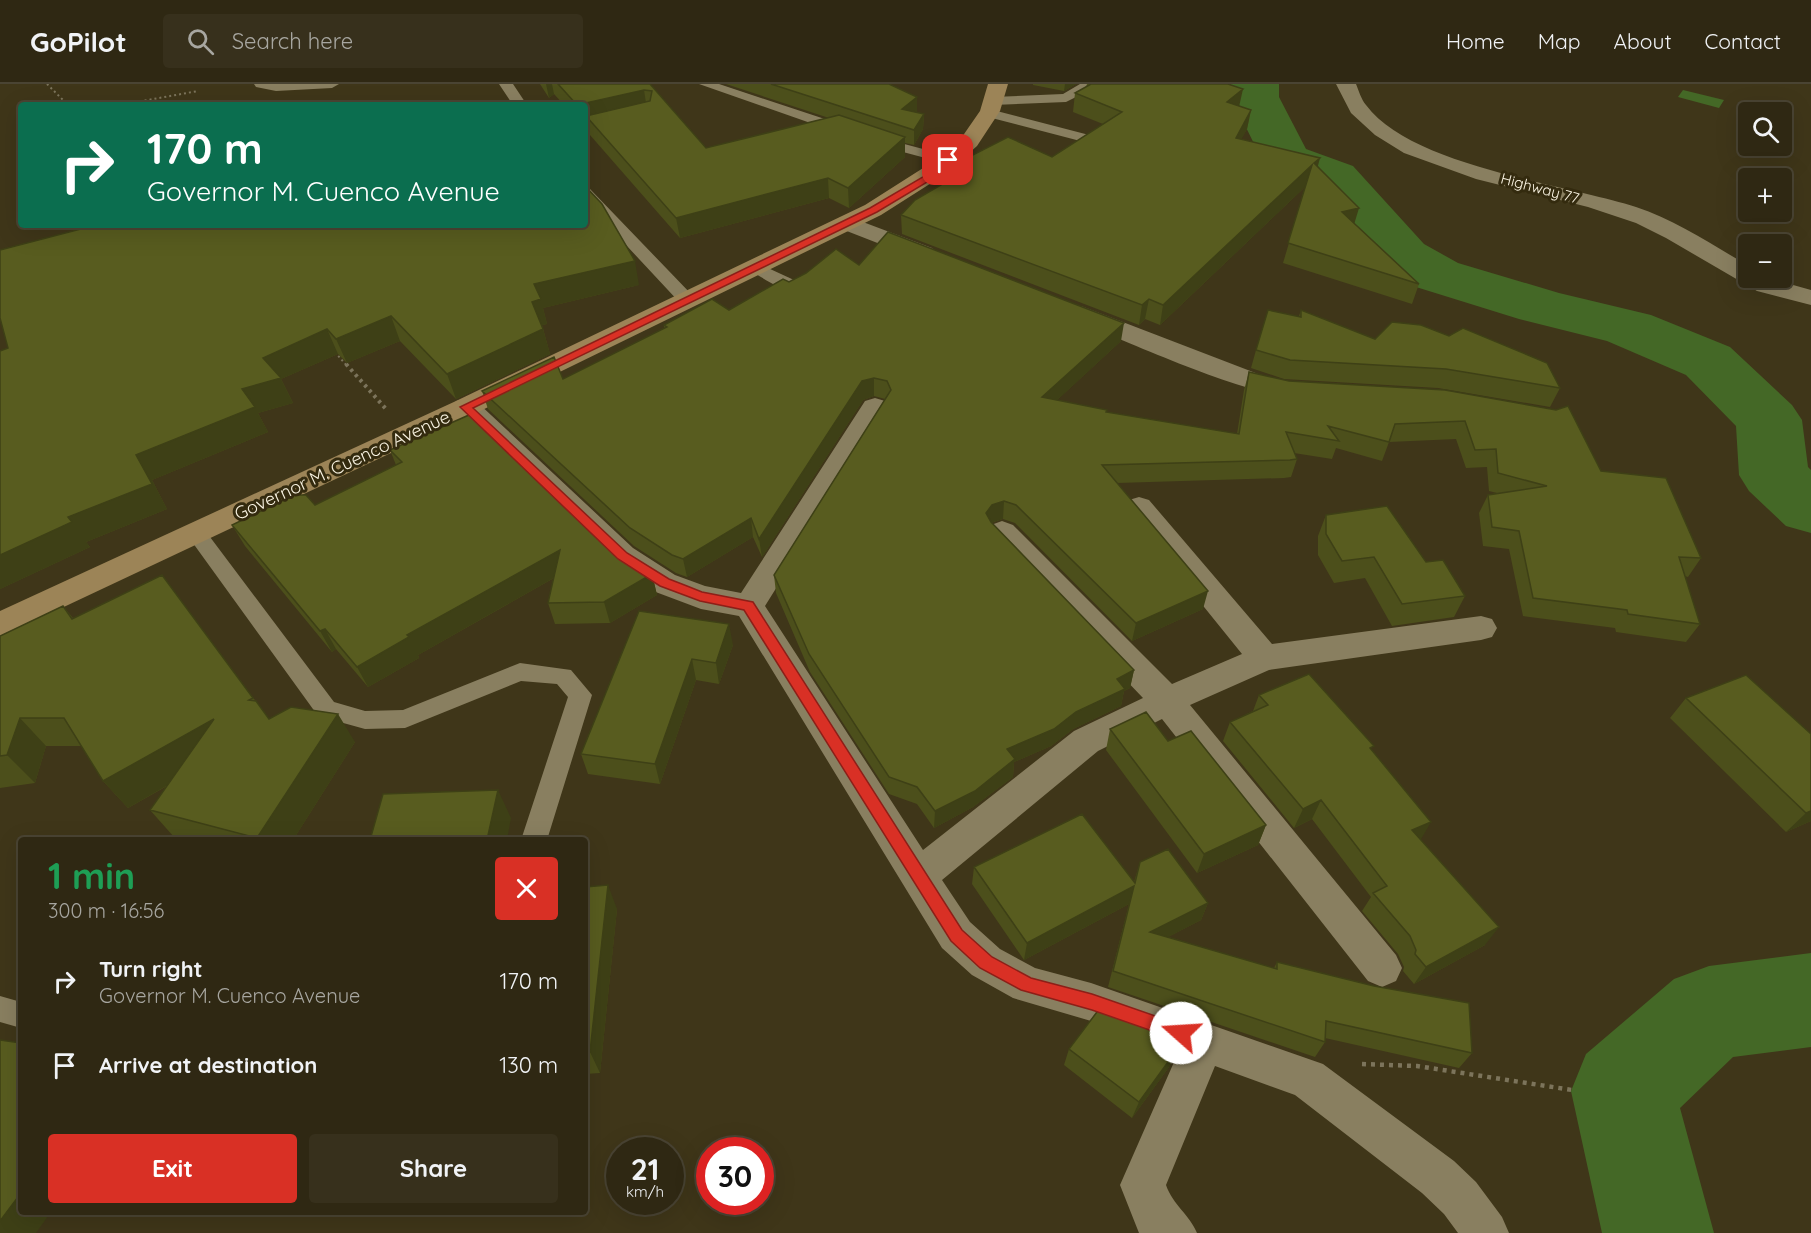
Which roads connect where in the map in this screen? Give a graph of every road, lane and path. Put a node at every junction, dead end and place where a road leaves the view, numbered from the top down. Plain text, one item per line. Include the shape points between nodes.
1 (47, 84) edge
2 (261, 84) edge
3 (332, 84) edge
4 (506, 84) edge
5 (706, 84) edge
6 (1107, 84) edge
7 (1346, 84) edge
8 (198, 92) dead end
9 (993, 99) edge
10 (65, 102) edge
11 (138, 102) edge
12 (518, 102) edge
13 (1088, 139) edge
14 (948, 160) junction
15 (588, 195) edge
16 (847, 223) junction
17 (943, 261) edge
18 (754, 267) junction
19 (1738, 270) edge
20 (818, 272) edge
21 (1774, 288) edge
22 (1811, 298) edge
23 (687, 300) junction
24 (1063, 307) edge
25 (334, 351) edge
26 (1319, 391) edge
27 (466, 407) junction
28 (875, 407) dead end
29 (408, 433) junction
30 (1138, 507) edge
31 (1002, 532) edge
32 (197, 534) junction
33 (749, 606) junction
34 (0, 625) edge
35 (1481, 628) dead end
36 (1264, 658) junction
37 (1167, 701) junction
38 (535, 837) edge
39 (918, 876) junction
40 (1382, 968) dead end
41 (0, 1010) edge
42 (18, 1014) edge
43 (1204, 1041) junction
44 (1308, 1078) junction
45 (1572, 1090) dead end
46 (1174, 1233) edge
47 (1486, 1233) edge

1 - 10 path
2 - 3 lane
4 - 12 lane
5 - 14 lane via 908,151
6 - 9 lane via 1084,87 1066,98
7 - 19 street, Highway 77 via 1358,108 1395,141 1447,163 1628,212 1669,229
8 - 11 path
9 - 13 lane
9 - 14 main road, Governor M. Cuenco Avenue via 969,139
14 - 16 main road, Governor M. Cuenco Avenue via 926,179
15 - 23 lane
16 - 17 street
16 - 18 main road, Governor M. Cuenco Avenue
18 - 20 lane via 794,287
18 - 23 main road, Governor M. Cuenco Avenue
21 - 22 street, Highway 77
23 - 27 main road, Governor M. Cuenco Avenue
24 - 26 street via 1260,384
25 - 29 path
27 - 29 main road, Governor M. Cuenco Avenue
27 - 33 street via 622,556 700,597
28 - 33 street
29 - 32 main road, Governor M. Cuenco Avenue
30 - 36 street
31 - 37 street
32 - 34 main road, Governor M. Cuenco Avenue
32 - 38 lane via 326,709 364,720 405,719 520,672 563,676 580,695
33 - 39 street
35 - 36 street
36 - 37 street
37 - 39 street via 1086,741
37 - 40 street
39 - 43 street via 957,935 986,962 1027,985 1092,1002
41 - 42 lane
43 - 44 street
43 - 46 street via 1143,1185 1154,1216
44 - 45 path via 1367,1063 1417,1066
44 - 47 street via 1438,1177 1460,1198

